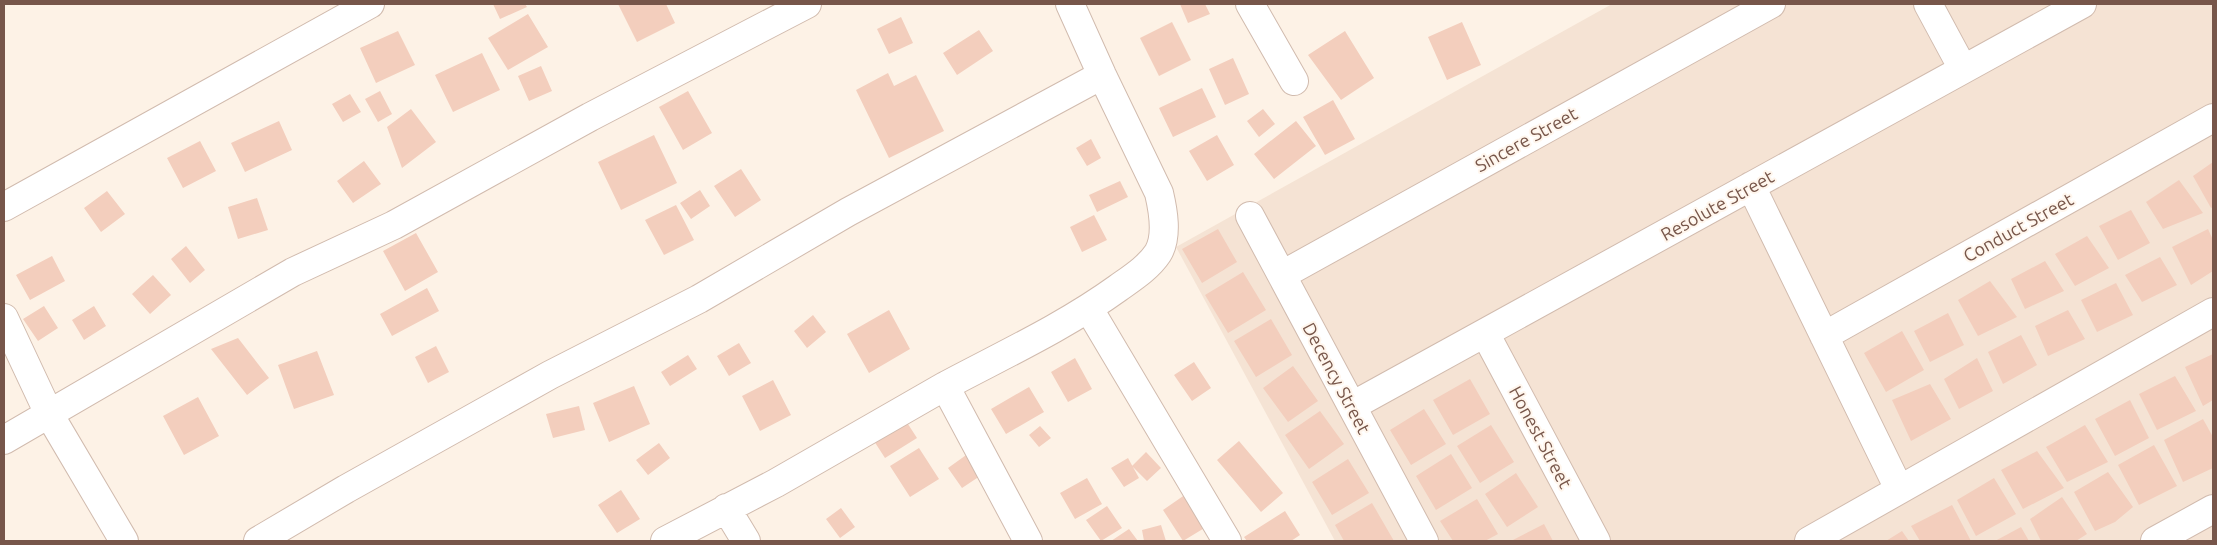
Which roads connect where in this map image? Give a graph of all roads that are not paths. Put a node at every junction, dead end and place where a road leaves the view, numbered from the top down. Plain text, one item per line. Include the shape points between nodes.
1 (370, 4) edge
2 (807, 4) edge
3 (1070, 4) edge
4 (1250, 4) edge
5 (1771, 4) edge
6 (1928, 4) edge
7 (2082, 4) edge
8 (1963, 70) junction
9 (1102, 75) junction
10 (1294, 81) dead end
11 (2213, 118) edge
12 (1751, 186) junction
13 (4, 207) edge
14 (1250, 216) dead end
15 (1282, 275) junction
16 (1089, 309) junction
17 (2213, 312) edge
18 (4, 318) edge
19 (1486, 333) junction
20 (1824, 336) junction
21 (945, 386) junction
22 (1352, 406) junction
23 (49, 414) junction
24 (4, 440) edge
25 (1899, 489) junction
26 (726, 508) junction
27 (2213, 509) edge
28 (124, 541) edge
29 (258, 541) edge
30 (665, 541) edge
31 (746, 541) edge
32 (1028, 541) edge
33 (1227, 541) edge
34 (1424, 541) edge
35 (1596, 541) edge
36 (1809, 541) edge
37 (2155, 541) edge

1 - 13 street
2 - 23 street via 590,117 394,225 293,272
3 - 9 street
4 - 10 street
5 - 15 street, Sincere Street
6 - 8 street
7 - 8 street, Resolute Street
8 - 12 street, Resolute Street
9 - 16 street via 1159,193 1164,214 1159,252 1144,270
9 - 29 street via 848,212 699,298 550,375 346,488
11 - 20 street, Conduct Street
12 - 19 street, Resolute Street
12 - 20 street
14 - 15 street, Decency Street
15 - 22 street, Decency Street
16 - 21 street
16 - 33 street
17 - 25 street
18 - 23 street
19 - 22 street, Resolute Street
19 - 35 street, Honest Street
20 - 25 street
21 - 26 street
21 - 32 street
22 - 34 street, Decency Street
23 - 24 street
23 - 28 street
25 - 36 street
26 - 30 street
26 - 31 street
27 - 37 street

